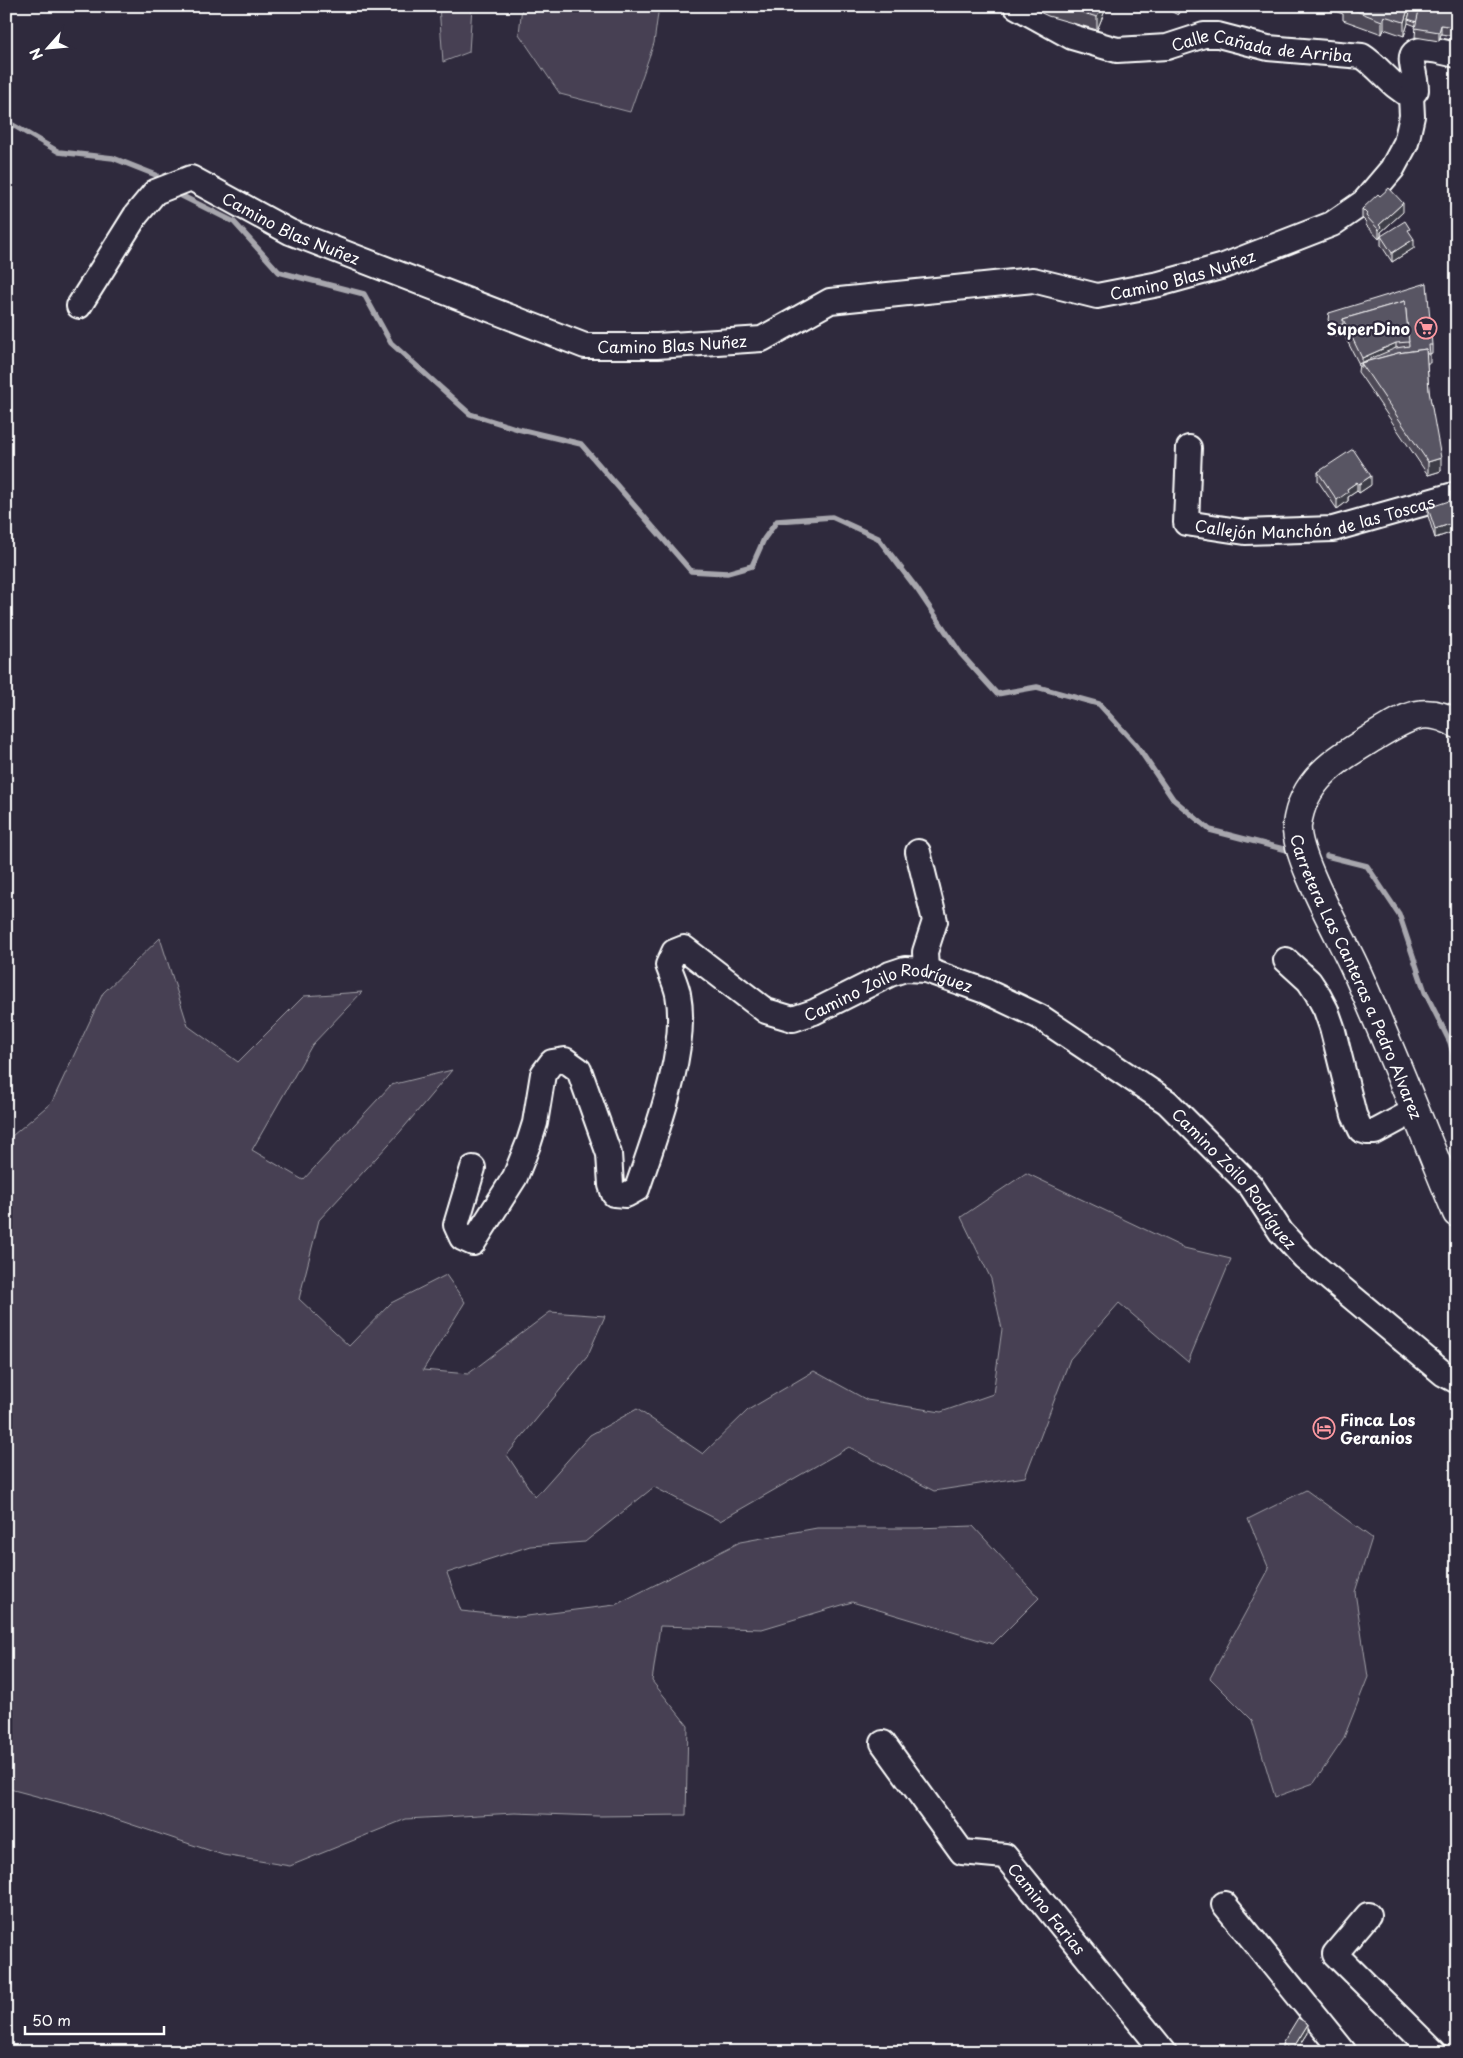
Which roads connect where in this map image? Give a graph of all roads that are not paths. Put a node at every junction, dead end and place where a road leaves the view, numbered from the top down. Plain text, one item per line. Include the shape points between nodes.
1 (1016, 6) edge
2 (1457, 55) edge
3 (1411, 96) junction
4 (79, 306) dead end
5 (1189, 448) dead end
6 (1457, 494) edge
7 (1457, 724) edge
8 (918, 852) dead end
9 (1286, 960) dead end
10 (926, 970) junction
11 (1414, 1111) junction
12 (473, 1168) dead end
13 (1457, 1213) edge
14 (1457, 1381) edge
15 (883, 1743) dead end
16 (1224, 1904) dead end
17 (1368, 1915) dead end
18 (1164, 2052) edge
19 (1344, 2052) edge
20 (1434, 2052) edge

1 - 3 street, Calle Cañada de Arriba via 1072,37 1118,50 1167,46 1211,35 1268,48 1362,56
2 - 3 street via 1418,49 1414,52 1411,55 1416,90
3 - 4 street, Camino Blas Nuñez via 1412,116 1406,143 1392,169 1364,202 1332,224 1224,266 1159,284 1097,296 1033,280 830,301 762,340 585,346 290,232 191,178 155,192 136,215
5 - 6 street, Callejón Manchón de las Toscas via 1186,523 1245,532 1333,529
7 - 11 main road, Carretera Las Canteras a Pedro Alvarez via 1439,715 1414,715 1338,759 1312,785 1300,811 1297,827 1303,857 1355,967
8 - 10 street via 935,921 925,952
9 - 11 street via 1317,992 1326,1010 1354,1115 1361,1130 1375,1132
10 - 12 street, Camino Zoilo Rodríguez via 905,969 890,974 793,1019 766,1011 684,948 674,952 668,965 678,994 680,1029 667,1098 637,1189 626,1195 614,1194 609,1154 579,1070 565,1060 552,1062 544,1074 533,1129 515,1177 473,1243 462,1238 456,1225
10 - 14 street, Camino Zoilo Rodríguez via 1040,1016 1167,1102 1251,1186 1281,1232 1304,1257 1444,1374
11 - 13 main road, Carretera Las Canteras a Pedro Alvarez
15 - 18 street, Camino Farias via 962,1852 1005,1856
16 - 19 street
17 - 20 street via 1335,1954

